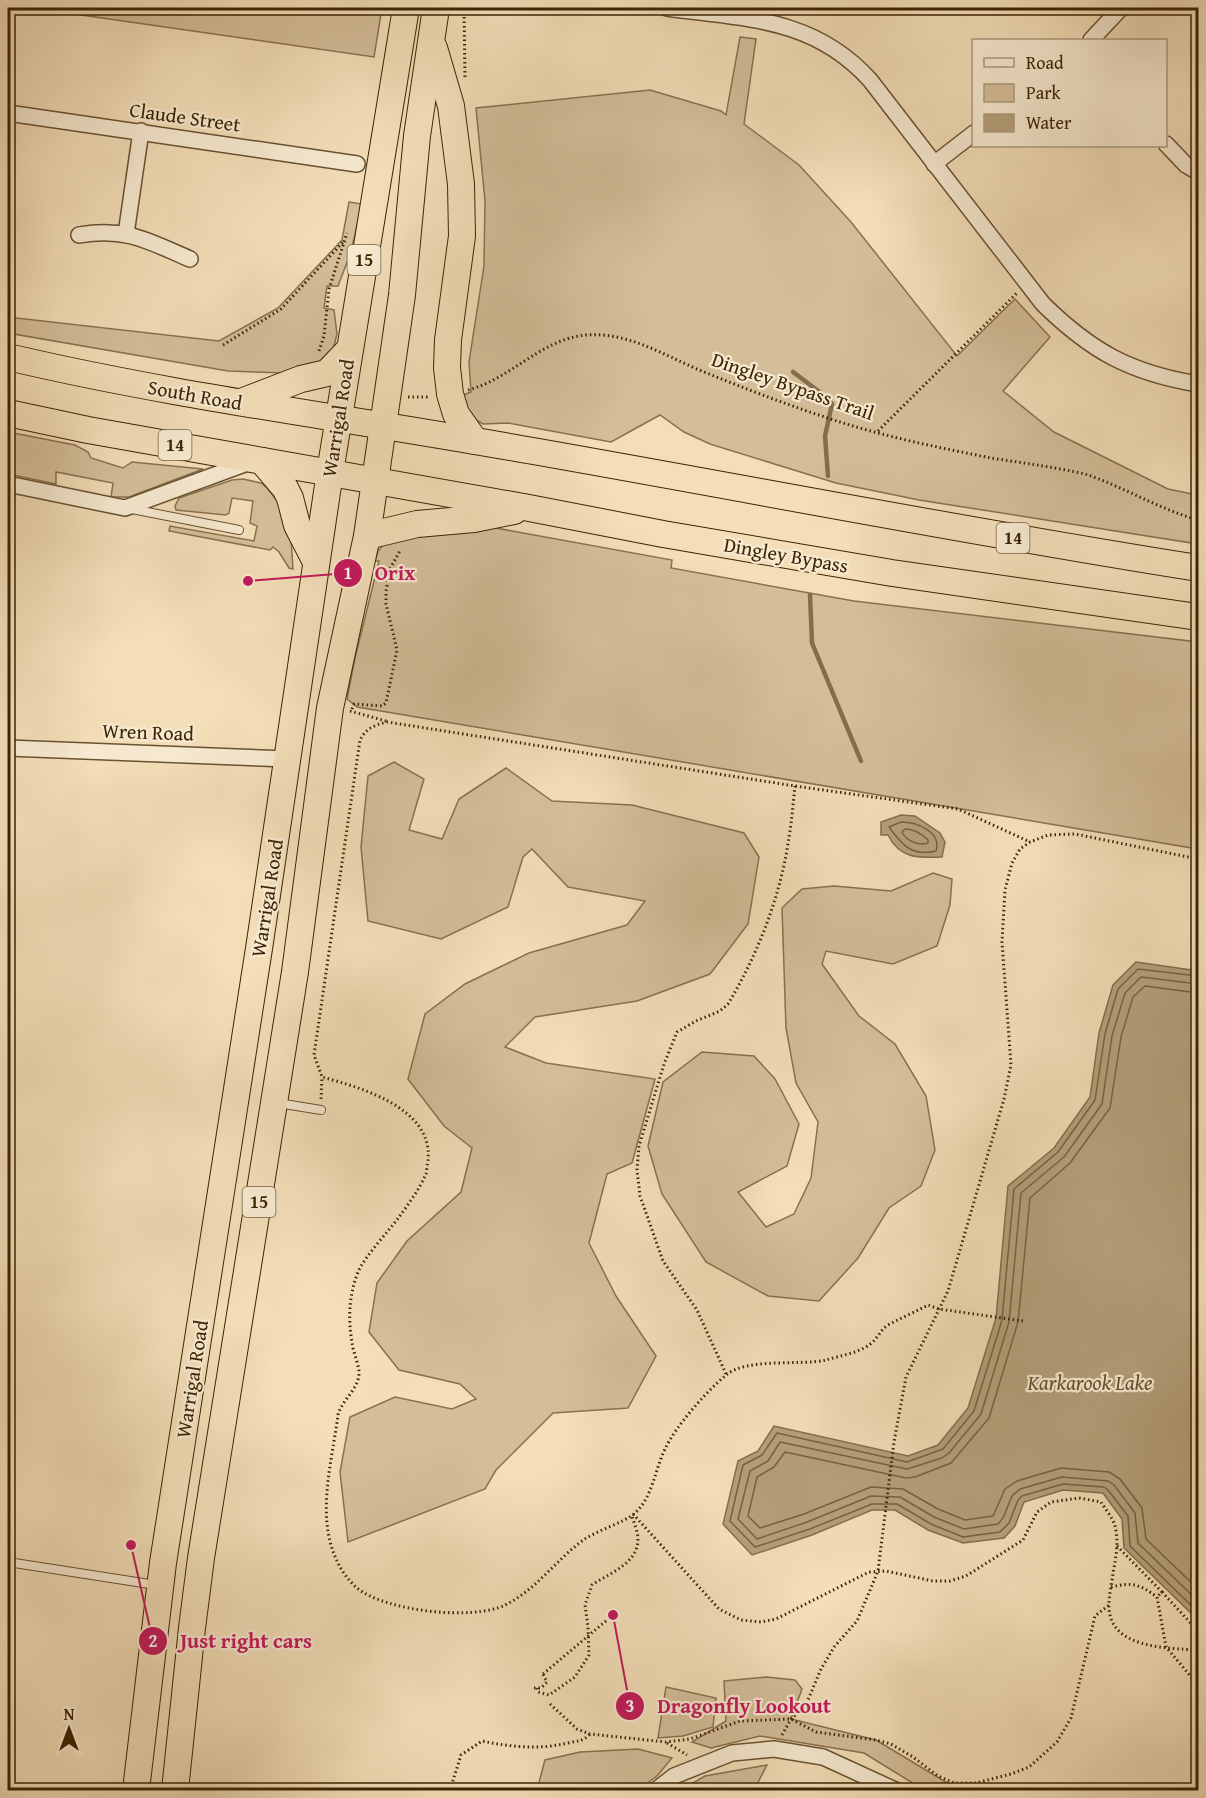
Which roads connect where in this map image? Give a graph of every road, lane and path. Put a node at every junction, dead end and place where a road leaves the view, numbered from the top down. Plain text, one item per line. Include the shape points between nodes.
1 (406, 8) edge
2 (436, 8) edge
3 (667, 8) edge
4 (1116, 10) edge
5 (431, 39) junction
6 (1092, 39) edge
7 (8, 113) edge
8 (141, 131) junction
9 (972, 135) edge
10 (1167, 145) edge
11 (357, 164) dead end
12 (934, 164) junction
13 (1198, 172) edge
14 (347, 231) dead end
15 (126, 234) junction
16 (78, 235) dead end
17 (345, 240) junction
18 (190, 258) dead end
19 (1027, 284) junction
20 (223, 345) dead end
21 (348, 351) junction
22 (318, 353) dead end
23 (8, 357) edge
24 (1198, 384) edge
25 (466, 391) dead end
26 (408, 397) dead end
27 (433, 397) dead end
28 (240, 402) junction
29 (8, 413) edge
30 (338, 418) junction
31 (384, 426) junction
32 (878, 431) junction
33 (475, 441) junction
34 (259, 460) junction
35 (330, 472) junction
36 (375, 480) junction
37 (8, 484) edge
38 (125, 508) junction
39 (530, 508) junction
40 (1198, 520) edge
41 (239, 530) dead end
42 (367, 536) junction
43 (403, 546) dead end
44 (316, 562) junction
45 (1198, 568) edge
46 (1198, 617) edge
47 (341, 710) junction
48 (387, 722) junction
49 (8, 748) edge
50 (288, 759) junction
51 (795, 786) junction
52 (1030, 842) junction
53 (1198, 858) edge
54 (322, 1077) junction
55 (274, 1102) junction
56 (321, 1110) joint
57 (939, 1309) junction
58 (1023, 1321) dead end
59 (726, 1374) junction
60 (633, 1515) junction
61 (1117, 1546) junction
62 (8, 1562) edge
63 (878, 1571) junction
64 (160, 1586) junction
65 (1111, 1587) junction
66 (1162, 1592) junction
67 (1157, 1597) junction
68 (1109, 1605) junction
69 (613, 1615) dead end
70 (1198, 1631) edge
71 (1166, 1647) junction
72 (1198, 1650) edge
73 (1198, 1684) edge
74 (550, 1704) dead end
75 (791, 1719) junction
76 (590, 1734) junction
77 (666, 1743) junction
78 (774, 1749) junction
79 (700, 1766) junction
80 (136, 1791) edge
81 (175, 1791) edge
82 (450, 1791) edge
83 (656, 1791) edge
84 (895, 1791) edge

1 - 21 highway, Warrigal Road / 15
2 - 5 highway, Warrigal Road / 15
3 - 12 street via 785,26 830,45 870,80
4 - 6 street
5 - 31 highway, Warrigal Road / 15
5 - 33 highway via 451,106 461,184 462,236 447,368 456,414
7 - 8 street, Claude Street
8 - 11 street, Claude Street
8 - 15 street
9 - 12 street
10 - 13 street
12 - 19 street
14 - 17 path
15 - 16 street via 101,231
15 - 18 street
17 - 20 path via 281,309
17 - 22 path via 331,280
19 - 24 street via 1061,322 1096,349 1151,374
19 - 32 path
21 - 28 highway via 327,373 301,378
21 - 30 highway, Warrigal Road / 15
23 - 28 highway, South Road / 14
25 - 32 path, Dingley Bypass Trail via 494,381 552,345 582,336 613,335 838,422
26 - 27 path
28 - 30 highway, South Road / 14
29 - 34 highway, 14
30 - 31 highway, South Road / 14
30 - 35 highway, Warrigal Road / 15
31 - 33 highway, 14
31 - 36 highway, Warrigal Road / 15
32 - 40 path, Dingley Bypass Trail via 1085,474
33 - 45 highway, 14 via 912,521
34 - 35 highway, 14
34 - 38 street
34 - 44 highway via 285,488 297,525
35 - 36 highway, 14
35 - 44 highway, Warrigal Road / 15
36 - 39 highway, Dingley Bypass / 14
36 - 42 highway, Warrigal Road / 15
37 - 38 street
38 - 41 lane
39 - 42 highway via 474,519 417,524
39 - 46 highway, Dingley Bypass / 14 via 950,583
42 - 47 highway, Warrigal Road / 15
43 - 47 path via 390,569 386,591 397,650 386,703 354,704
44 - 50 highway, Warrigal Road / 15
47 - 48 path
47 - 55 highway, Warrigal Road / 15
48 - 51 path
48 - 54 path via 364,732 360,740 314,1055
49 - 50 street, Wren Road
50 - 64 highway, Warrigal Road / 15
51 - 52 path via 958,809
51 - 59 path via 781,874 760,943 728,1004 677,1032 639,1146 638,1184 656,1243 663,1261 697,1310
52 - 53 path via 1047,835 1075,834
52 - 57 path via 1020,849 1012,863 1005,890 1002,942 1011,1065 948,1291
54 - 56 path
54 - 60 path via 351,1085 412,1117 424,1134 428,1152 426,1173 401,1215 359,1269 353,1286 349,1326 359,1372 355,1387 340,1406 327,1500 328,1535 345,1576 358,1589 389,1604 433,1612 475,1612 504,1606 529,1590 580,1542
55 - 56 lane
55 - 81 highway, Warrigal Road / 15 via 201,1558
57 - 58 path
57 - 59 path via 928,1305 885,1326 869,1345 850,1353 824,1360 744,1366
57 - 63 path via 906,1377
59 - 60 path via 685,1419 665,1448 646,1502
60 - 63 path via 718,1609 741,1620 761,1622 777,1618
60 - 69 path, bridge via 638,1539 634,1554 622,1567 592,1585 585,1605 589,1655 575,1677 549,1695 538,1691 547,1682 543,1674
61 - 63 path via 1115,1524 1101,1502 1079,1497 1051,1502 1037,1512 1023,1540 966,1576 933,1581
61 - 65 path
61 - 66 path
62 - 64 lane
63 - 75 path via 857,1621 834,1647 805,1707
64 - 80 highway, Warrigal Road / 15
65 - 67 path via 1142,1585
65 - 68 path
66 - 67 path
66 - 70 path
67 - 71 path
68 - 71 path via 1110,1618 1121,1634 1136,1642
68 - 75 path via 1095,1616 1071,1718 1057,1742 1029,1767 1011,1774 976,1783 954,1783 891,1744 816,1732
71 - 72 path
71 - 73 path
74 - 76 path via 577,1729
75 - 77 path via 740,1721 690,1739
75 - 78 path
76 - 77 path
76 - 82 path via 586,1739 550,1748 482,1742 461,1755
77 - 79 path
78 - 79 street via 732,1753
78 - 84 street via 823,1757
79 - 83 street via 674,1776

